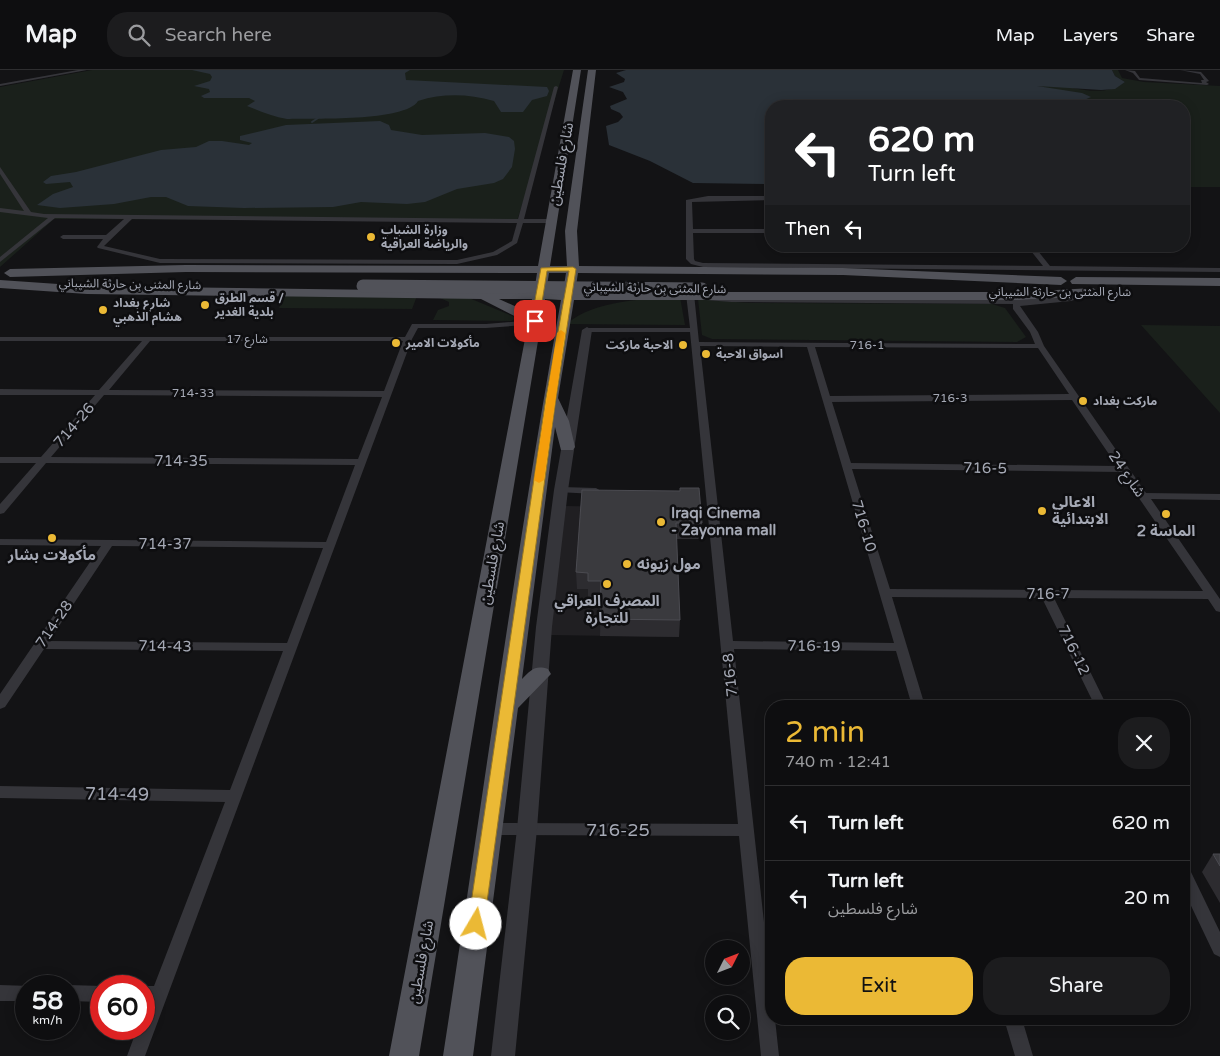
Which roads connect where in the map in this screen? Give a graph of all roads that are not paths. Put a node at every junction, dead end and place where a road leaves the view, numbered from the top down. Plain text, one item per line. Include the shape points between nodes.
1 (85, 70) edge
2 (577, 70) edge
3 (592, 70) edge
4 (600, 70) edge
5 (1127, 70) edge
6 (1182, 70) edge
7 (0, 85) edge
8 (556, 87) dead end
9 (580, 98) junction
10 (586, 155) junction
11 (0, 169) edge
12 (765, 198) edge
13 (0, 210) edge
14 (29, 214) junction
15 (44, 216) junction
16 (53, 217) junction
17 (130, 217) junction
18 (519, 222) junction
19 (575, 226) junction
20 (689, 231) junction
21 (765, 231) edge
22 (64, 237) dead end
23 (108, 237) junction
24 (542, 247) junction
25 (0, 252) edge
26 (1035, 252) edge
27 (0, 260) edge
28 (482, 269) junction
29 (573, 269) junction
30 (1049, 269) junction
31 (620, 270) junction
32 (1220, 270) edge
33 (5, 273) edge
34 (366, 281) junction
35 (1061, 281) junction
36 (1220, 282) edge
37 (0, 283) edge
38 (697, 289) junction
39 (1093, 292) junction
40 (1220, 293) edge
41 (474, 294) junction
42 (539, 296) junction
43 (567, 296) junction
44 (629, 296) junction
45 (992, 302) junction
46 (1020, 302) junction
47 (563, 317) junction
48 (535, 325) junction
49 (587, 330) joint
50 (694, 330) junction
51 (0, 339) edge
52 (148, 339) junction
53 (408, 339) junction
54 (1037, 343) junction
55 (695, 344) junction
56 (810, 345) junction
57 (0, 392) edge
58 (101, 393) junction
59 (387, 394) junction
60 (1075, 397) junction
61 (551, 398) junction
62 (826, 399) junction
63 (567, 447) junction
64 (0, 460) edge
65 (44, 460) junction
66 (361, 462) junction
67 (846, 466) junction
68 (1124, 469) junction
69 (561, 490) junction
70 (608, 492) edge
71 (1142, 496) junction
72 (1220, 497) edge
73 (0, 511) edge
74 (0, 542) edge
75 (109, 543) junction
76 (330, 545) junction
77 (885, 593) junction
78 (1046, 594) junction
79 (1211, 595) junction
80 (1220, 608) edge
81 (40, 645) junction
82 (727, 646) junction
83 (291, 647) junction
84 (901, 647) junction
85 (540, 674) junction
86 (917, 700) edge
87 (1098, 700) edge
88 (0, 704) edge
89 (506, 707) junction
90 (0, 792) edge
91 (235, 796) junction
92 (489, 829) junction
93 (527, 829) junction
94 (746, 830) junction
95 (1190, 886) edge
96 (1218, 940) edge
97 (155, 987) edge
98 (0, 992) edge
99 (15, 993) edge
100 (765, 1009) edge
101 (767, 1025) edge
102 (1015, 1025) edge
103 (140, 1040) edge
104 (136, 1056) edge
105 (404, 1056) edge
106 (458, 1056) edge
107 (504, 1056) edge
108 (770, 1056) edge
109 (1024, 1056) edge

1 - 7 street
2 - 9 main road, شارع فلسطين
3 - 9 main road, شارع فلسطين
4 - 10 main road
5 - 6 street via 1134,72 1139,79 1207,84 1202,81 1207,81 1200,72
8 - 18 street
9 - 10 main road, شارع فلسطين
9 - 24 main road, شارع فلسطين
10 - 19 main road, شارع فلسطين
11 - 14 street
12 - 20 street via 689,200
13 - 14 street
14 - 15 street
15 - 16 street
15 - 25 street
16 - 17 street
16 - 27 street
17 - 18 street
17 - 23 street
18 - 23 street via 515,242 495,254 457,262 160,261 100,247
18 - 24 street
19 - 24 main road
19 - 29 main road, شارع فلسطين
19 - 31 main road via 580,256
20 - 21 street
20 - 30 street via 690,259 703,266
22 - 23 street
24 - 28 main road
24 - 28 main road
24 - 29 main road
24 - 42 main road, شارع فلسطين
26 - 30 street
28 - 33 main road via 110,268
29 - 31 main road
29 - 43 main road, شارع فلسطين
30 - 32 street
31 - 35 main road via 955,274
33 - 34 main road, شارع المثنى بن حارثة الشيباني
34 - 37 main road, شارع المثنى بن حارثة الشيباني
34 - 38 main road, شارع المثنى بن حارثة الشيباني, bridge
35 - 36 main road, شارع المثنى بن حارثة الشيباني
35 - 38 main road, شارع المثنى بن حارثة الشيباني
37 - 41 main road via 87,290
38 - 39 main road, شارع المثنى بن حارثة الشيباني via 1020,296
38 - 44 main road
38 - 45 street via 721,300
38 - 50 street, 716-8
39 - 40 main road, شارع المثنى بن حارثة الشيباني
39 - 46 street via 1071,299
41 - 42 main road
41 - 48 main road via 508,306
42 - 43 main road
42 - 48 main road, شارع فلسطين
43 - 44 main road
43 - 47 main road, شارع فلسطين
44 - 47 main road via 594,303
45 - 46 street
45 - 54 street, شارع 24 via 1013,312
46 - 54 street, شارع 24 via 1017,309 1034,332
47 - 61 main road, شارع فلسطين
48 - 53 street via 415,326
48 - 105 main road, شارع فلسطين
49 - 50 street
49 - 63 street
50 - 55 street, 716-8
51 - 52 street, شارع 17
52 - 53 street, شارع 17
52 - 58 street, 714-26
53 - 59 street
54 - 56 street, 716-1
54 - 60 street, شارع 24
55 - 56 street, 716-1
55 - 82 street, 716-8 via 706,494
56 - 62 street, 716-10
57 - 58 street, 714-33
58 - 59 street, 714-33
58 - 65 street, 714-26
59 - 66 street
60 - 62 street, 716-3
60 - 68 street, شارع 24
61 - 63 main road
61 - 89 main road, شارع فلسطين
62 - 67 street, 716-10
63 - 69 street
64 - 65 street, 714-35
65 - 66 street, 714-35
65 - 73 street, 714-26
66 - 76 street
67 - 68 street, 716-5
67 - 77 street, 716-10
68 - 71 street, شارع 24
69 - 70 street
69 - 85 street
71 - 72 street
71 - 79 street, شارع 24
74 - 75 street, 714-37
75 - 76 street, 714-37
75 - 81 street, 714-28
76 - 83 street
77 - 78 street, 716-7
77 - 84 street, 716-10
78 - 79 street, 716-7
78 - 87 street, 716-12
79 - 80 street, شارع 24
81 - 83 street, 714-43
81 - 88 street, 714-28
82 - 84 street, 716-19
82 - 94 street, 716-8
83 - 91 street
84 - 86 street, 716-10
85 - 89 main road
85 - 93 street
89 - 92 main road, شارع فلسطين
90 - 91 street, 714-49
91 - 97 street
92 - 93 street, 716-25
92 - 106 main road, شارع فلسطين
93 - 94 street, 716-25
93 - 107 street
94 - 100 street, 716-8
95 - 96 street
98 - 99 street
101 - 108 street, 716-8
102 - 109 street
103 - 104 street

